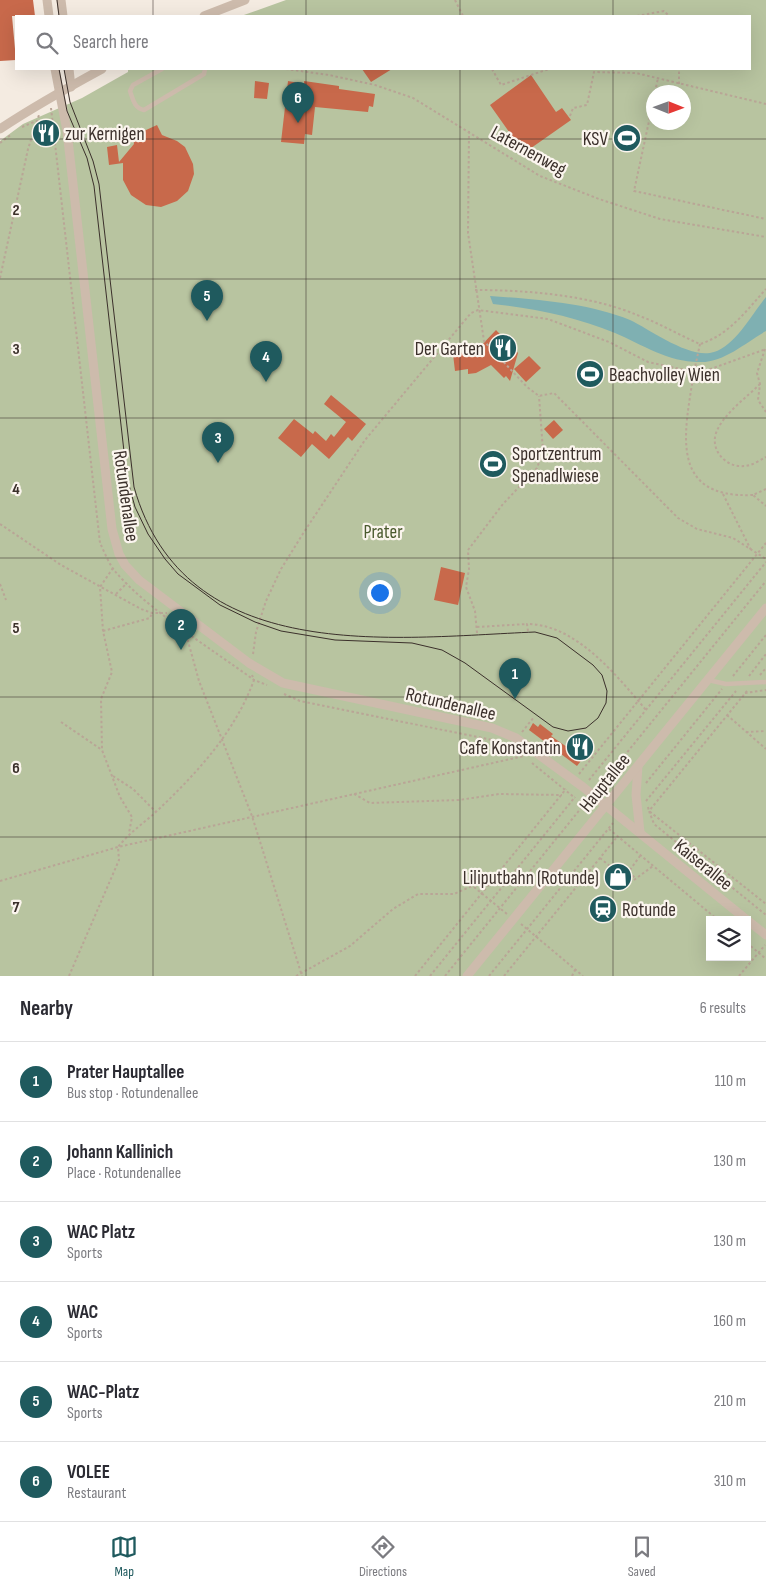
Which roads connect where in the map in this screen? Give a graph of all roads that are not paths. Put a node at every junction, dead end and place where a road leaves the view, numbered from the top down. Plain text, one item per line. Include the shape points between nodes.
1 (47, 0) edge
2 (62, 0) edge
3 (245, 0) edge
4 (49, 15) edge
5 (63, 15) edge
6 (207, 15) edge
7 (55, 70) edge
8 (69, 70) edge
9 (100, 70) edge
10 (160, 70) edge
11 (205, 70) edge
12 (71, 87) junction
13 (54, 96) junction
14 (0, 129) edge
15 (766, 608) edge
16 (708, 680) junction
17 (766, 682) edge
18 (638, 765) junction
19 (606, 805) junction
20 (640, 832) junction
21 (742, 916) edge
22 (751, 923) edge
23 (766, 935) edge
24 (467, 976) edge

1 - 4 street
2 - 5 street
3 - 6 street
7 - 13 street, Rotundenallee
8 - 12 street
9 - 12 street
10 - 11 lane via 133,84 130,91 140,110 204,74
12 - 13 street
13 - 14 street
13 - 19 street, Rotundenallee via 67,131 112,528 125,566 249,663 283,682 492,728 516,738
15 - 16 street, Hauptallee
16 - 17 lane via 726,684
16 - 18 street, Hauptallee
18 - 19 street, Hauptallee
18 - 20 street via 636,795
19 - 20 street, Kaiserallee
19 - 24 street, Hauptallee
20 - 21 street, Kaiserallee
22 - 23 street, Kaiserallee

